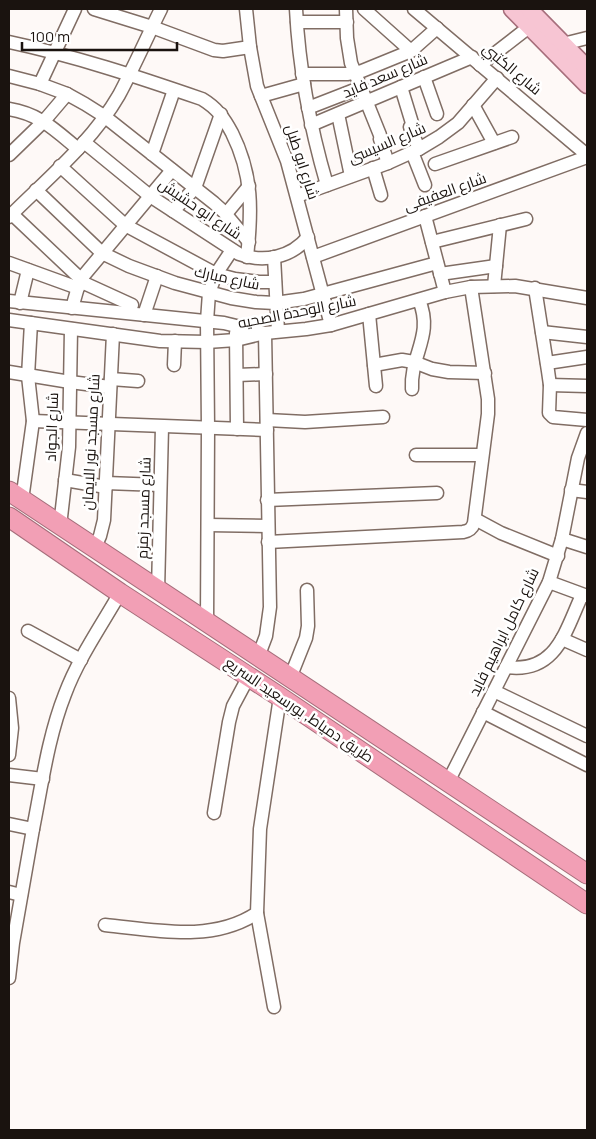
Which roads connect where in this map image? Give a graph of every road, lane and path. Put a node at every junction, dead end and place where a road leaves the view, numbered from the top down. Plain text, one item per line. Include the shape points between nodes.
1 (75, 9) edge
2 (94, 9) edge
3 (161, 9) edge
4 (246, 9) edge
5 (296, 9) edge
6 (364, 9) edge
7 (414, 9) edge
8 (512, 9) edge
9 (529, 9) edge
10 (346, 15) edge
11 (297, 22) junction
12 (152, 27) junction
13 (529, 27) junction
14 (437, 28) junction
15 (587, 38) edge
16 (9, 42) edge
17 (563, 44) junction
18 (250, 47) junction
19 (411, 51) junction
20 (55, 52) junction
21 (476, 61) junction
22 (587, 68) edge
23 (356, 73) junction
24 (129, 74) junction
25 (9, 76) edge
26 (424, 77) junction
27 (497, 78) junction
28 (303, 79) junction
29 (40, 84) junction
30 (587, 85) edge
31 (401, 87) junction
32 (362, 88) junction
33 (174, 90) junction
34 (67, 94) junction
35 (260, 96) junction
36 (367, 102) junction
37 (473, 105) junction
38 (308, 108) junction
39 (9, 109) edge
40 (221, 114) junction
41 (338, 114) junction
42 (437, 114) dead end
43 (104, 116) junction
44 (44, 121) junction
45 (312, 125) junction
46 (512, 137) dead end
47 (494, 143) junction
48 (81, 145) junction
49 (416, 150) junction
50 (152, 154) junction
51 (9, 155) edge
52 (587, 156) edge
53 (388, 163) junction
54 (435, 164) dead end
55 (60, 166) junction
56 (373, 168) junction
57 (172, 170) junction
58 (351, 176) junction
59 (327, 185) junction
60 (425, 185) dead end
61 (250, 186) junction
62 (195, 188) junction
63 (36, 190) junction
64 (381, 195) dead end
65 (150, 196) junction
66 (297, 196) junction
67 (174, 211) junction
68 (226, 214) junction
69 (10, 215) edge
70 (425, 216) junction
71 (526, 219) dead end
72 (125, 225) junction
73 (500, 225) junction
74 (308, 237) junction
75 (249, 242) junction
76 (432, 242) junction
77 (232, 250) junction
78 (102, 253) junction
79 (247, 257) junction
80 (274, 257) junction
81 (313, 257) junction
82 (9, 263) edge
83 (496, 266) junction
84 (438, 268) junction
85 (28, 270) junction
86 (216, 274) junction
87 (157, 276) junction
88 (275, 282) junction
89 (79, 284) junction
90 (494, 286) junction
91 (471, 287) junction
92 (535, 288) junction
93 (445, 292) junction
94 (209, 293) junction
95 (323, 294) junction
96 (587, 298) edge
97 (419, 300) junction
98 (14, 302) edge
99 (275, 303) junction
100 (132, 305) dead end
101 (72, 308) junction
102 (369, 314) junction
103 (144, 315) junction
104 (9, 320) edge
105 (207, 321) junction
106 (31, 323) junction
107 (331, 325) junction
108 (236, 326) junction
109 (71, 329) junction
110 (278, 332) junction
111 (542, 332) junction
112 (265, 333) junction
113 (113, 334) junction
114 (587, 337) edge
115 (236, 340) junction
116 (175, 341) junction
117 (206, 342) junction
118 (587, 357) edge
119 (414, 362) junction
120 (547, 363) junction
121 (374, 364) junction
122 (174, 365) dead end
123 (9, 372) edge
124 (485, 373) junction
125 (266, 374) junction
126 (236, 375) junction
127 (28, 376) junction
128 (138, 380) dead end
129 (70, 382) junction
130 (110, 383) junction
131 (550, 385) junction
132 (376, 386) dead end
133 (587, 386) edge
134 (412, 389) dead end
135 (383, 417) dead end
136 (587, 420) edge
137 (33, 421) junction
138 (69, 422) junction
139 (108, 424) junction
140 (268, 425) junction
141 (162, 426) junction
142 (208, 428) junction
143 (237, 429) junction
144 (587, 433) edge
145 (416, 455) dead end
146 (482, 455) junction
147 (582, 458) edge
148 (65, 480) junction
149 (106, 485) junction
150 (160, 485) junction
151 (572, 490) junction
152 (587, 492) edge
153 (437, 493) dead end
154 (21, 500) edge
155 (268, 500) junction
156 (474, 518) junction
157 (12, 520) edge
158 (208, 525) junction
159 (60, 526) junction
160 (268, 526) junction
161 (562, 539) junction
162 (268, 542) junction
163 (587, 547) edge
164 (94, 549) junction
165 (558, 556) junction
166 (549, 582) junction
167 (308, 590) dead end
168 (158, 591) junction
169 (120, 593) junction
170 (583, 603) edge
171 (207, 623) junction
172 (28, 631) dead end
173 (562, 639) junction
174 (587, 650) edge
175 (258, 657) junction
176 (81, 660) junction
177 (506, 667) junction
178 (249, 676) junction
179 (290, 678) junction
180 (494, 691) junction
181 (280, 697) junction
182 (9, 698) edge
183 (530, 709) junction
184 (483, 712) junction
185 (519, 730) junction
186 (587, 736) edge
187 (9, 755) edge
188 (587, 765) edge
189 (9, 774) edge
190 (43, 778) junction
191 (448, 782) junction
192 (214, 813) dead end
193 (9, 824) edge
194 (33, 829) junction
195 (587, 874) edge
196 (15, 894) edge
197 (587, 904) edge
198 (257, 913) junction
199 (105, 925) dead end
200 (11, 943) edge
201 (9, 978) edge
202 (274, 1007) dead end

1 - 20 street
2 - 12 street
3 - 12 street
4 - 18 street, شارع ابو طبل
5 - 11 street
6 - 19 street
7 - 14 street, شارع الكتبي
8 - 13 main road
9 - 17 main road
10 - 11 street
10 - 23 street via 348,51
11 - 28 street
12 - 18 street via 214,50
12 - 24 street
13 - 21 street, شارع سعد فايد
13 - 30 main road
14 - 19 street
14 - 21 street, شارع الكتبي
15 - 17 street
16 - 20 street
17 - 22 main road
18 - 35 street, شارع ابو طبل
19 - 23 street
20 - 24 street
20 - 29 street
21 - 26 street, شارع سعد فايد
21 - 27 street, شارع الكتبي
23 - 28 street
23 - 32 street
24 - 33 street
24 - 43 street
25 - 29 street
26 - 31 street, شارع سعد فايد
26 - 42 street
27 - 37 street, شارع السيسى
27 - 52 street, شارع الكتبي
28 - 35 street
28 - 38 street
29 - 34 street
31 - 36 street, شارع سعد فايد
31 - 49 street
32 - 36 street
32 - 38 street
33 - 40 street via 202,99
33 - 50 street
34 - 43 street
34 - 44 street
35 - 66 street, شارع ابو طبل via 287,161
36 - 41 street, شارع سعد فايد
36 - 53 street
37 - 47 street
37 - 49 street, شارع السيسى via 458,123
38 - 45 street
39 - 44 street, شارع ابو حشيش
40 - 61 street via 241,151
40 - 62 street
41 - 45 street, شارع سعد فايد
41 - 58 street
43 - 48 street
43 - 50 street
44 - 48 street, شارع ابو حشيش
44 - 51 street
45 - 59 street
46 - 47 street
47 - 54 street
48 - 55 street
48 - 65 street, شارع ابو حشيش
49 - 53 street, شارع السيسى
49 - 60 street
50 - 57 street
52 - 70 street, شارع العفيفى
53 - 56 street, شارع السيسى
55 - 63 street
55 - 72 street
56 - 58 street, شارع السيسى
56 - 64 street
57 - 62 street
57 - 65 street
58 - 59 street, شارع السيسى
59 - 66 street, شارع السيسى
61 - 68 street
61 - 75 street
62 - 67 street
62 - 68 street
63 - 69 street
63 - 78 street, شارع مبارك
65 - 67 street, شارع ابو حشيش
65 - 72 street
66 - 74 street, شارع ابو طبل
67 - 77 street, شارع ابو حشيش
68 - 75 street
69 - 89 street
70 - 76 street
70 - 81 street, شارع العفيفى
71 - 73 street
72 - 78 street
72 - 86 street
73 - 76 street
73 - 83 street
74 - 80 street, شارع ابو حشيش via 289,253
74 - 81 street, شارع ابو طبل
75 - 79 street
76 - 84 street
77 - 79 street, شارع ابو حشيش
77 - 86 street
78 - 87 street, شارع مبارك
78 - 89 street
79 - 80 street, شارع ابو حشيش
80 - 88 street
81 - 95 street, شارع ابو طبل
82 - 85 street
83 - 84 street, شارع مبارك
83 - 90 street
84 - 93 street
84 - 95 street, شارع مبارك
85 - 89 street
85 - 98 street
86 - 88 street
86 - 94 street
87 - 94 street, شارع مبارك
87 - 103 street
88 - 99 street
89 - 100 street
89 - 101 street
90 - 91 street, شارع الوحدة الصحيه
90 - 92 street, شارع الوحدة الصحيه
91 - 93 street, شارع الوحدة الصحيه
91 - 124 street
92 - 96 street, شارع الوحدة الصحيه
92 - 111 street
93 - 97 street, شارع الوحدة الصحيه
94 - 99 street, شارع مبارك
94 - 105 street
95 - 99 street, شارع مبارك
95 - 107 street, شارع ابو طبل
97 - 102 street, شارع الوحدة الصحيه
97 - 119 street via 425,327
98 - 101 street
99 - 110 street
101 - 103 street
102 - 107 street, شارع الوحدة الصحيه
102 - 121 street
103 - 105 street
104 - 106 street, شارع الوحدة الصحيه
105 - 108 street
105 - 117 street
106 - 109 street, شارع الوحدة الصحيه
106 - 127 street
107 - 110 street, شارع الوحدة الصحيه
108 - 112 street
108 - 115 street
109 - 113 street, شارع الوحدة الصحيه
109 - 129 street, شارع الجواد
110 - 112 street, شارع الوحدة الصحيه
111 - 114 street
111 - 120 street
112 - 115 street, شارع الوحدة الصحيه
112 - 125 street
113 - 116 street, شارع الوحدة الصحيه
113 - 130 street, شارع مسجد نور الايمان
115 - 117 street, شارع الوحدة الصحيه
115 - 126 street
116 - 117 street, شارع الوحدة الصحيه
116 - 122 street
117 - 142 street
118 - 120 street
119 - 121 street via 402,360
119 - 124 street via 449,372
119 - 134 street
120 - 131 street
121 - 132 street
123 - 127 street
124 - 146 street via 488,414
125 - 126 street
125 - 140 street
126 - 143 street
127 - 129 street
127 - 137 street
128 - 130 street
129 - 130 street
129 - 138 street, شارع الجواد
130 - 139 street, شارع مسجد نور الايمان
131 - 133 street
131 - 136 street via 550,415
135 - 140 street
137 - 138 street
137 - 154 street
138 - 139 street
138 - 148 street, شارع الجواد
139 - 141 street
139 - 149 street, شارع مسجد نور الايمان
140 - 143 street
140 - 155 street
141 - 142 street
141 - 150 street, شارع مسجد زمزم
142 - 143 street
142 - 158 street
144 - 147 street, شارع كامل ابراهيم فايد
145 - 146 street
146 - 156 street
147 - 151 street, شارع كامل ابراهيم فايد
148 - 149 street
148 - 159 street, شارع الجواد
149 - 150 street
149 - 164 street, شارع مسجد نور الايمان via 104,520
150 - 168 street, شارع مسجد زمزم
151 - 152 street
151 - 161 street, شارع كامل ابراهيم فايد
153 - 155 street
154 - 157 highway
154 - 159 highway, طريق دمياط, بورسعيد السريع
155 - 160 street
156 - 162 street via 472,528 463,532
156 - 165 street via 501,533
157 - 169 highway, طريق دمياط, بورسعيد السريع
158 - 160 street
158 - 171 street
159 - 164 highway, طريق دمياط, بورسعيد السريع
160 - 162 street
161 - 163 street
161 - 165 street, شارع كامل ابراهيم فايد
162 - 175 street via 270,607 266,636
164 - 168 highway, طريق دمياط, بورسعيد السريع
165 - 166 street, شارع كامل ابراهيم فايد
166 - 170 street
166 - 177 street, شارع كامل ابراهيم فايد
167 - 179 street via 306,638
168 - 171 highway, طريق دمياط, بورسعيد السريع
169 - 176 street
169 - 178 highway, طريق دمياط, بورسعيد السريع
170 - 173 street
171 - 175 highway, طريق دمياط, بورسعيد السريع
172 - 176 street
173 - 174 street
173 - 177 street via 551,655 535,665
175 - 179 highway, طريق دمياط, بورسعيد السريع
176 - 190 street via 58,715
177 - 180 street, شارع كامل ابراهيم فايد
178 - 181 highway, طريق دمياط, بورسعيد السريع
178 - 192 street via 233,706
179 - 191 highway, طريق دمياط, بورسعيد السريع
180 - 183 street
180 - 184 street, شارع كامل ابراهيم فايد
181 - 197 highway, طريق دمياط, بورسعيد السريع
181 - 198 street via 260,829
182 - 187 street via 12,728
183 - 185 street
183 - 186 street
184 - 185 street
184 - 191 street, شارع كامل ابراهيم فايد
185 - 188 street
189 - 190 street
190 - 194 street
191 - 195 highway, طريق دمياط, بورسعيد السريع
193 - 194 street
194 - 196 street
196 - 200 street
198 - 199 street via 234,925 197,932
198 - 202 street
200 - 201 street

